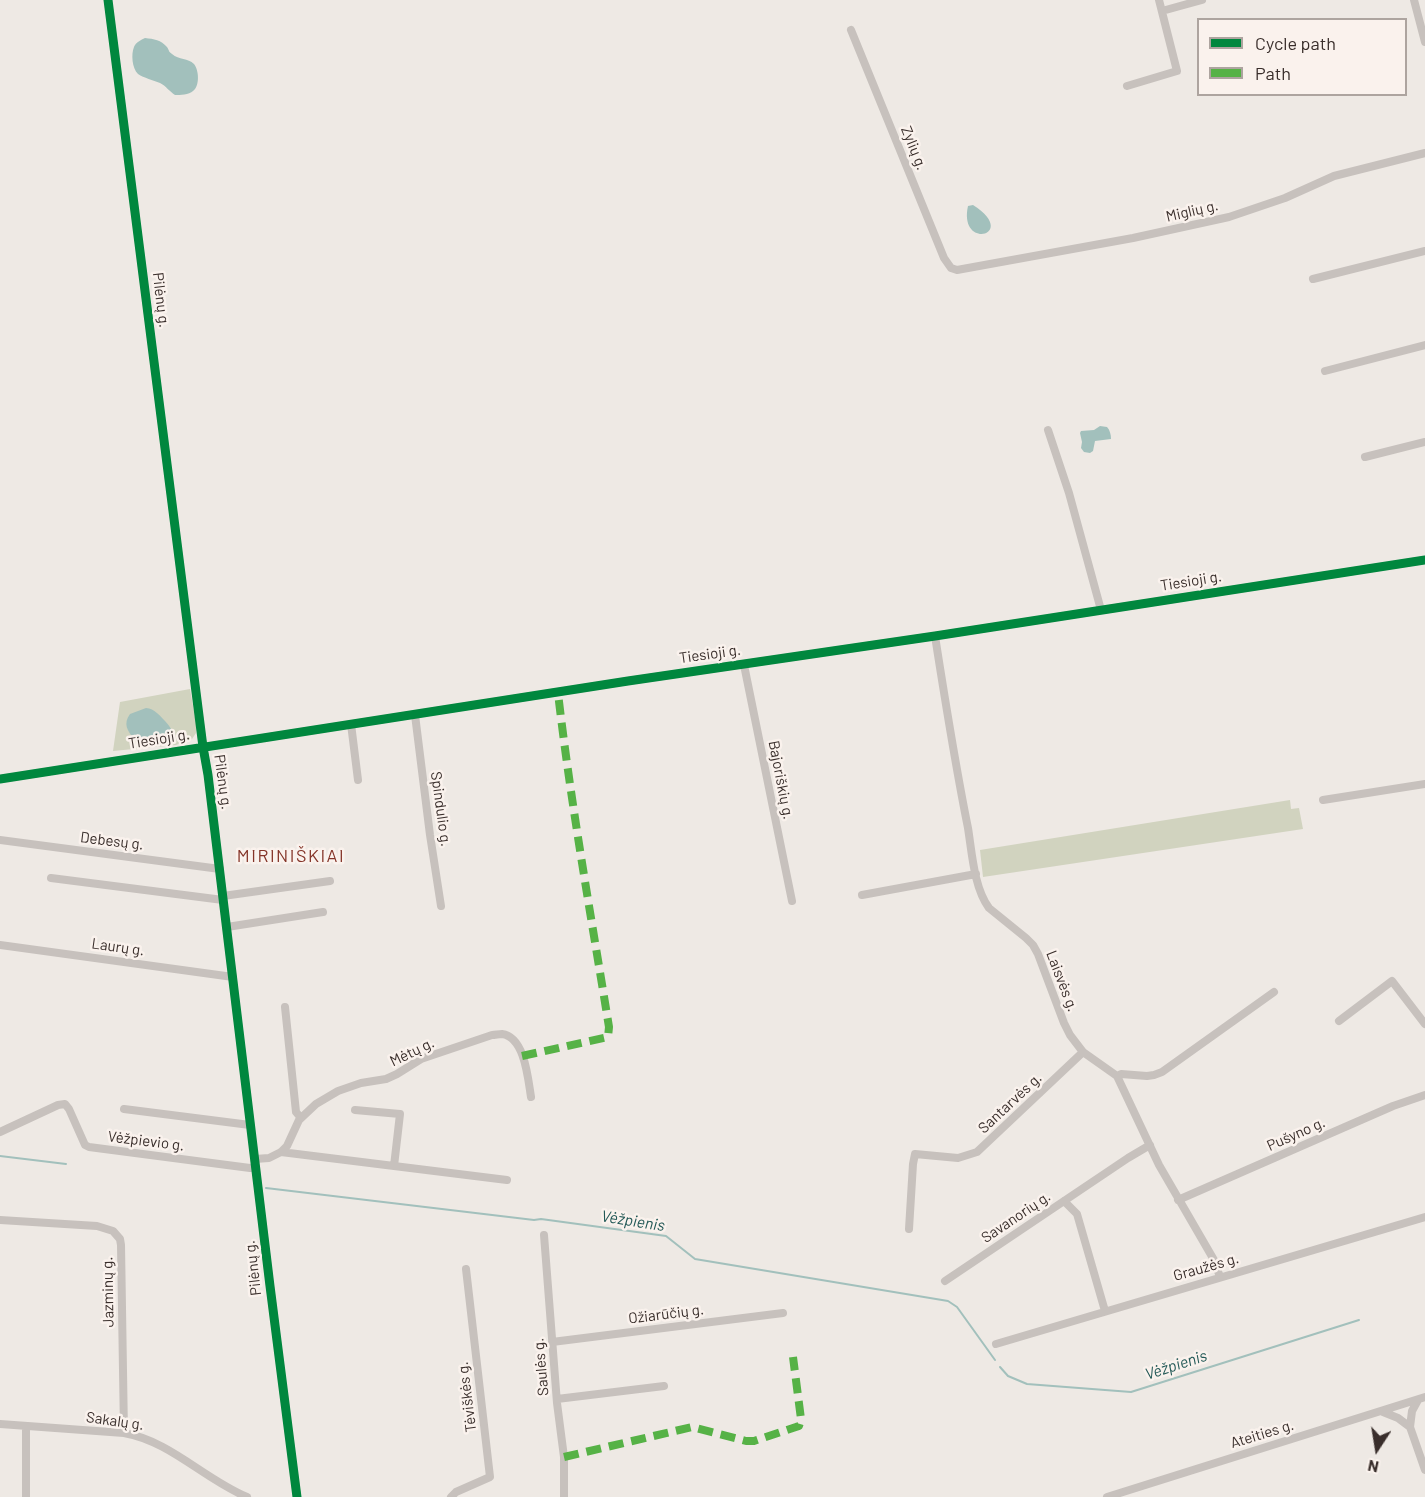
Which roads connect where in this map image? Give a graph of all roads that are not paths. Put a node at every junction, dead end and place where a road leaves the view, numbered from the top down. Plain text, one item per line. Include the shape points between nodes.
1 (108, 0) edge
2 (1159, 0) edge
3 (1202, 0) edge
4 (1414, 0) edge
5 (1162, 11) junction
6 (851, 30) dead end
7 (1425, 42) edge
8 (1127, 86) dead end
9 (1425, 153) edge
10 (1425, 251) edge
11 (957, 270) joint
12 (1313, 279) dead end
13 (1425, 345) edge
14 (1325, 371) dead end
15 (1048, 430) dead end
16 (1425, 442) edge
17 (1365, 458) dead end
18 (1425, 560) edge
19 (1101, 610) junction
20 (935, 636) junction
21 (744, 665) junction
22 (415, 715) junction
23 (351, 724) junction
24 (203, 747) junction
25 (0, 779) edge
26 (358, 780) dead end
27 (1425, 784) edge
28 (1323, 800) dead end
29 (0, 840) edge
30 (220, 869) junction
31 (976, 874) junction
32 (51, 878) dead end
33 (330, 881) dead end
34 (862, 895) dead end
35 (223, 898) junction
36 (792, 901) dead end
37 (441, 906) dead end
38 (323, 912) dead end
39 (227, 927) junction
40 (0, 945) edge
41 (233, 977) junction
42 (1274, 992) dead end
43 (285, 1007) dead end
44 (1339, 1021) dead end
45 (1425, 1023) edge
46 (1083, 1052) junction
47 (1117, 1076) junction
48 (1425, 1095) edge
49 (531, 1096) dead end
50 (124, 1109) dead end
51 (355, 1110) dead end
52 (300, 1118) junction
53 (250, 1125) junction
54 (0, 1132) edge
55 (1150, 1145) junction
56 (281, 1152) junction
57 (255, 1163) junction
58 (394, 1166) junction
59 (507, 1180) dead end
60 (1179, 1200) junction
61 (1064, 1201) junction
62 (1425, 1217) edge
63 (0, 1220) edge
64 (909, 1229) dead end
65 (544, 1235) dead end
66 (466, 1269) dead end
67 (1220, 1277) junction
68 (945, 1281) dead end
69 (1106, 1311) junction
70 (783, 1313) dead end
71 (552, 1342) junction
72 (996, 1344) dead end
73 (664, 1386) dead end
74 (557, 1399) junction
75 (1421, 1399) edge
76 (1383, 1412) junction
77 (0, 1424) edge
78 (26, 1426) junction
79 (1410, 1427) junction
80 (124, 1433) junction
81 (1425, 1470) edge
82 (26, 1497) edge
83 (245, 1497) edge
84 (297, 1497) edge
85 (450, 1497) edge
86 (564, 1497) edge
87 (1107, 1497) edge

1 - 24 street, Pilėnų g.
2 - 5 street
3 - 5 street
4 - 7 street
5 - 8 street via 1177,71
6 - 11 street, Zylių g. via 944,258
9 - 11 street, Miglių g. via 1334,176 1229,217
10 - 12 street
13 - 14 street
15 - 19 street
16 - 17 street
18 - 19 street, Tiesioji g.
19 - 20 street, Tiesioji g.
20 - 21 street, Tiesioji g.
20 - 31 street, Laisvės g.
21 - 22 street, Tiesioji g.
21 - 36 street, Bajoriškių g.
22 - 23 street, Tiesioji g.
22 - 37 street, Spindulio g.
23 - 24 street, Tiesioji g.
23 - 26 street
24 - 25 street, Tiesioji g.
24 - 30 street, Pilėnų g.
27 - 28 street
29 - 30 street, Debesų g.
30 - 35 street, Pilėnų g.
31 - 34 street
31 - 46 street, Laisvės g. via 989,908 1033,945 1064,1023
32 - 35 street
33 - 35 street
35 - 39 street, Pilėnų g.
38 - 39 street
39 - 41 street, Pilėnų g.
40 - 41 street, Laurų g.
41 - 53 street, Pilėnų g.
42 - 47 street via 1162,1072 1154,1076
43 - 52 street via 296,1112
44 - 45 street via 1392,981
46 - 47 street, Laisvės g.
46 - 64 street, Santarvės g. via 977,1152 958,1158 915,1154
47 - 55 street, Laisvės g.
48 - 60 street, Pušyno g.
49 - 52 street, Mėtų g. via 519,1046 502,1034 421,1059 386,1079 338,1091
50 - 53 street
51 - 58 street via 400,1114
52 - 56 street, Mėtų g.
53 - 57 street, Pilėnų g.
54 - 57 street, Vėžpievio g. via 65,1104 89,1147 250,1168
55 - 60 street, Laisvės g.
55 - 61 street
56 - 57 street
56 - 58 street
57 - 84 street, Pilėnų g.
58 - 59 street
60 - 67 street, Laisvės g.
61 - 68 street, Savanorių g.
61 - 69 street, Savanorių g. via 1077,1214
62 - 67 street, Graužės g.
63 - 80 street, Jazminų g. via 97,1226 113,1231 120,1239
65 - 71 street, Saulės g.
66 - 85 street, Tėviškės g. via 490,1478
67 - 69 street, Graužės g.
69 - 72 street, Graužės g.
70 - 71 street, Ožiarūčių g.
71 - 74 street, Saulės g.
73 - 74 street
74 - 86 street, Saulės g.
75 - 76 street, Ateities g.
75 - 79 street via 1412,1411
76 - 79 street
76 - 87 street, Ateities g.
77 - 78 street, Sakalų g.
78 - 80 street, Sakalų g.
78 - 82 street
79 - 81 street
80 - 83 street, Sakalų g. via 151,1440

